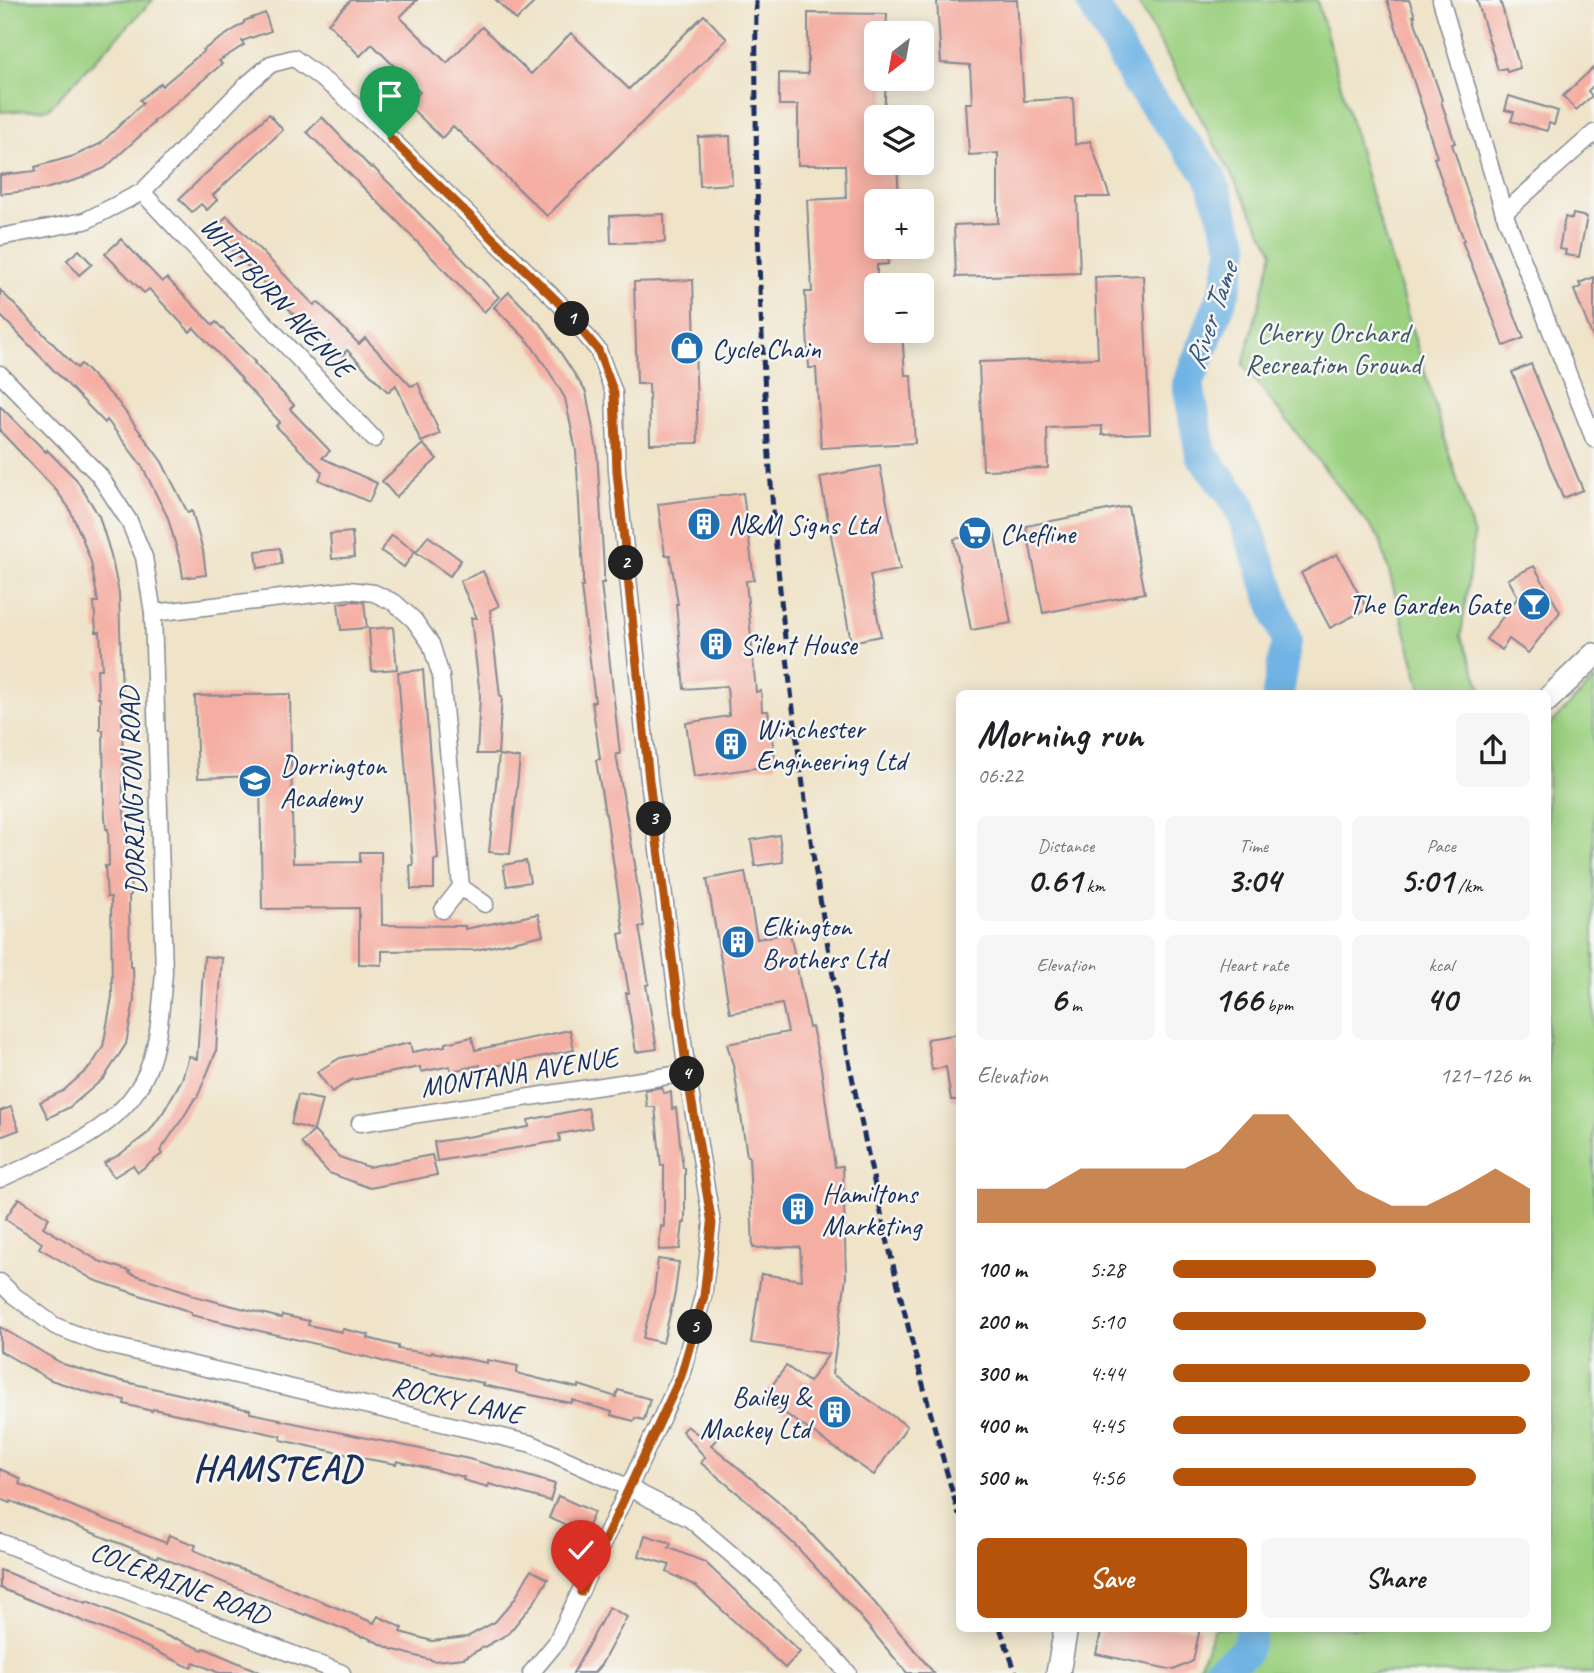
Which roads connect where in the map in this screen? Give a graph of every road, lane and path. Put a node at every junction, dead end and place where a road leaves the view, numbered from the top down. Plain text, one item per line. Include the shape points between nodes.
1 (1441, 0) edge
2 (1594, 133) edge
3 (142, 192) junction
4 (1504, 213) junction
5 (0, 237) edge
6 (0, 374) edge
7 (374, 439) dead end
8 (1594, 439) edge
9 (153, 613) junction
10 (1594, 655) edge
11 (1551, 696) edge
12 (461, 887) junction
13 (485, 904) dead end
14 (443, 910) dead end
15 (687, 1073) junction
16 (360, 1123) dead end
17 (0, 1179) edge
18 (0, 1282) edge
19 (629, 1488) junction
20 (0, 1542) edge
21 (1065, 1632) edge
22 (342, 1673) edge
23 (531, 1673) edge
24 (848, 1673) edge
25 (1058, 1673) edge

1 - 4 street
2 - 4 street
3 - 5 street via 85,221
3 - 7 street, WHITBURN AVENUE
3 - 15 street via 244,87 271,64 294,58 390,138 558,302 598,350 614,393 617,472 649,780
4 - 8 street
6 - 9 street, DORRINGTON ROAD via 99,475 129,521 144,557
9 - 12 street via 349,590 374,593 395,603 430,644 441,676
9 - 17 street, DORRINGTON ROAD via 164,973 160,1024 150,1065 135,1095 109,1122 71,1146
10 - 11 main road
12 - 13 street
12 - 14 street
15 - 16 street, MONTANA AVENUE
15 - 19 street via 712,1224 704,1296 681,1376
18 - 19 street, ROCKY LANE via 55,1326 99,1343 532,1444
19 - 23 street via 556,1643
19 - 24 street, ROCKY LANE via 690,1519 765,1583
20 - 22 street, COLERAINE ROAD
21 - 25 main road

